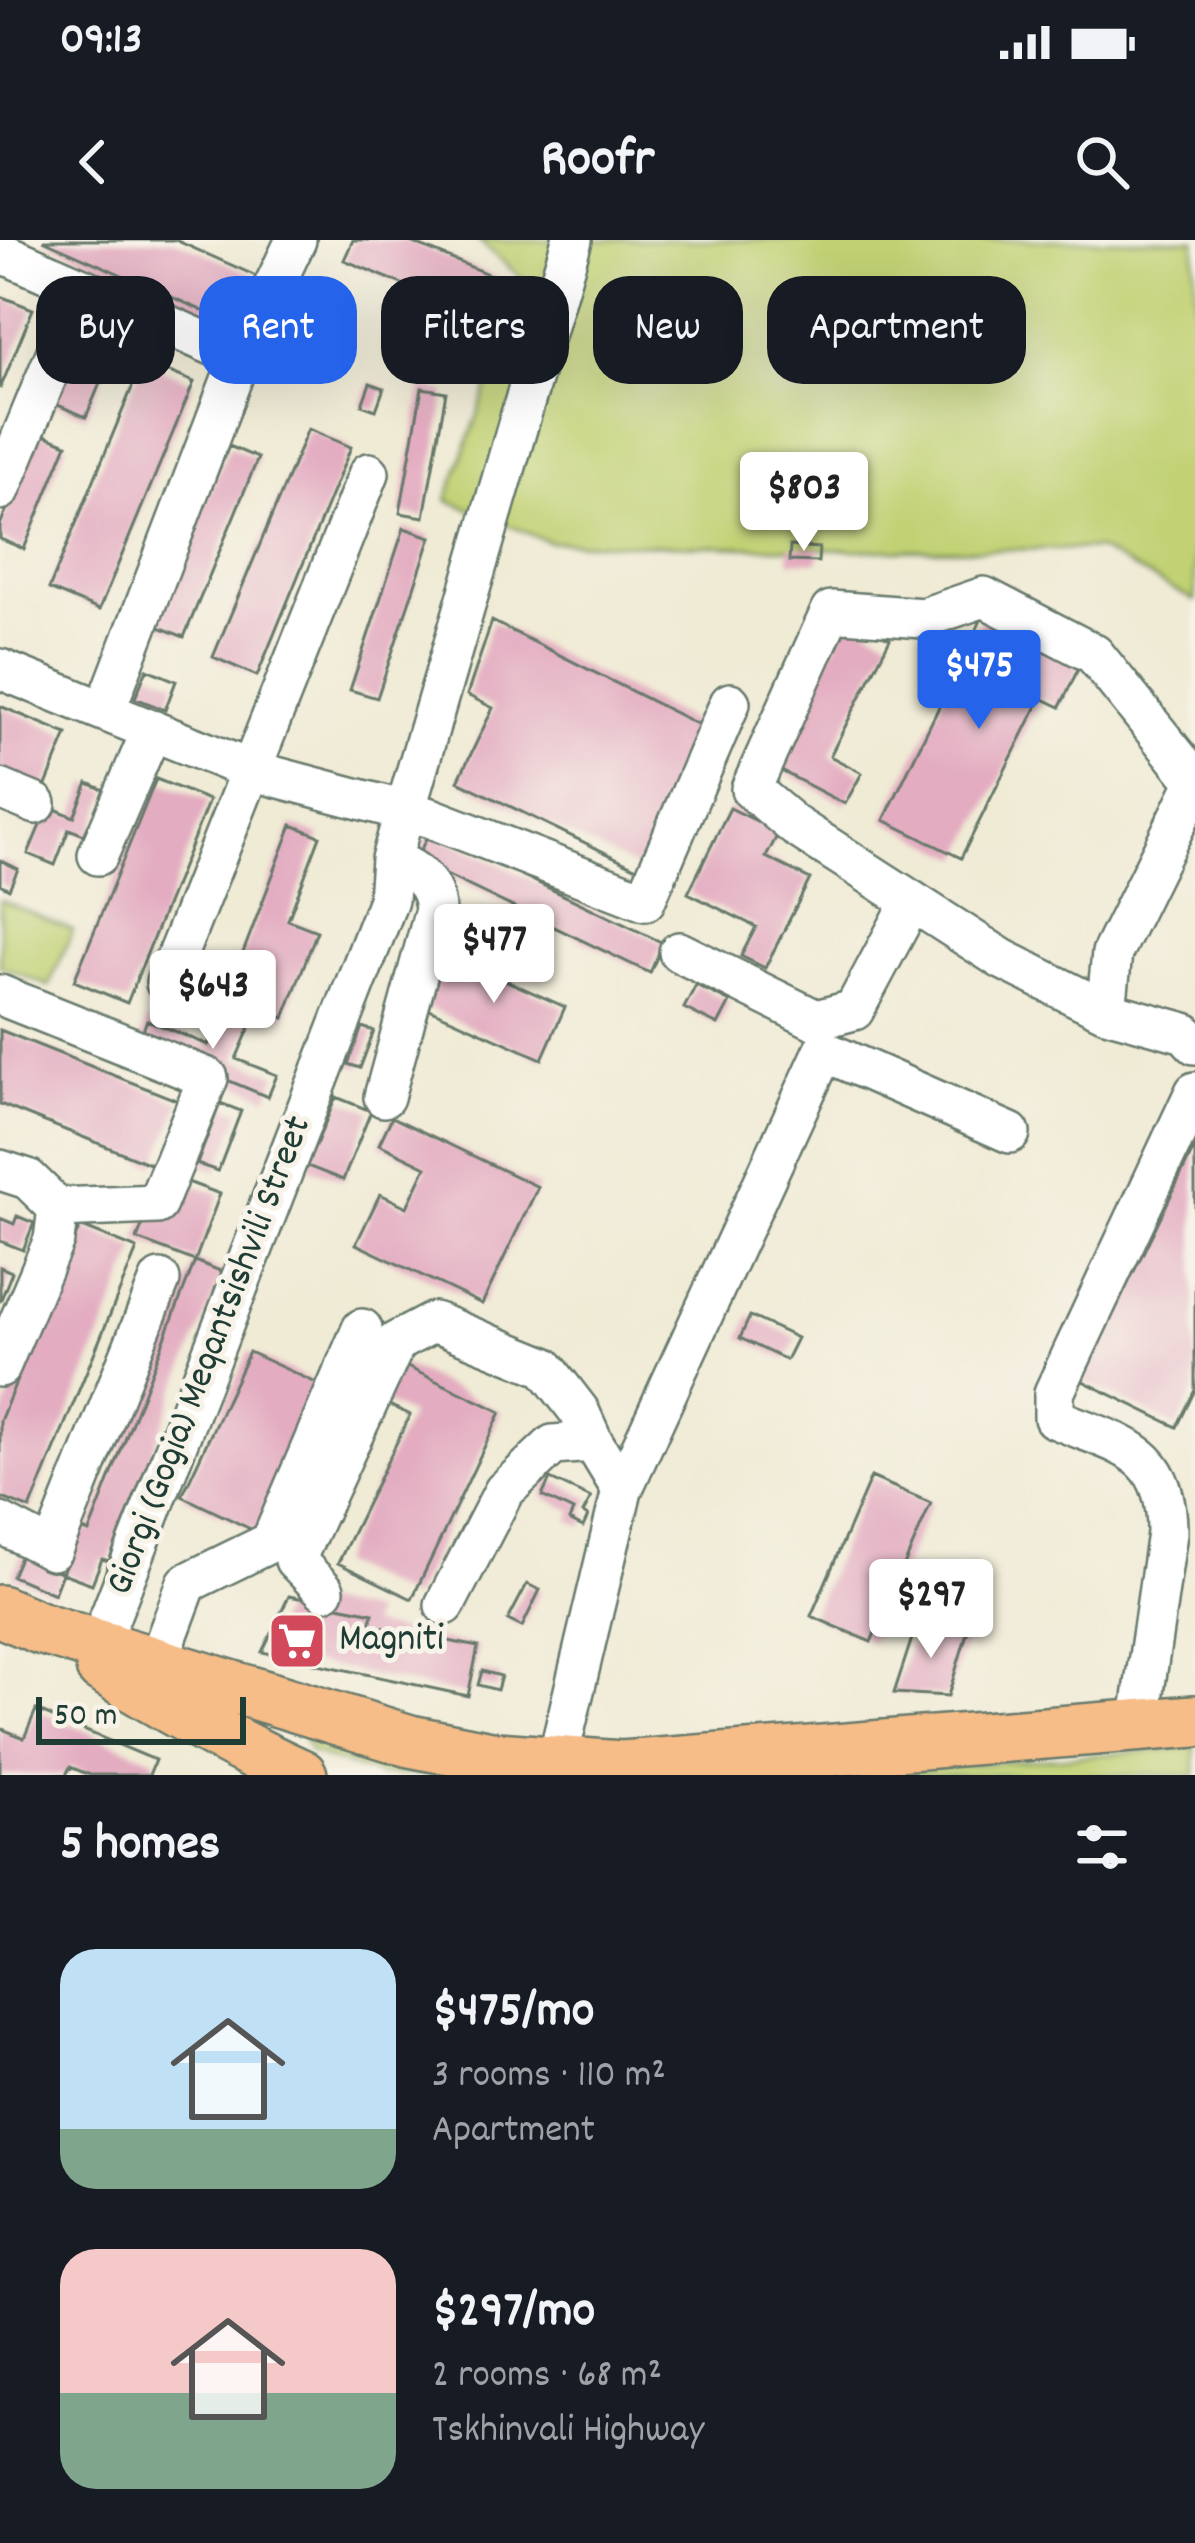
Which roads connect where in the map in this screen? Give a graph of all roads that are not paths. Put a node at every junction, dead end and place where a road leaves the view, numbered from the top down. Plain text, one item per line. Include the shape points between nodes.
1 (572, 240) edge
2 (284, 244) edge
3 (0, 252) edge
4 (54, 276) edge
5 (272, 276) edge
6 (44, 384) edge
7 (230, 384) edge
8 (369, 473) dead end
9 (0, 490) edge
10 (0, 669) edge
11 (730, 703) dead end
12 (104, 711) junction
13 (152, 730) junction
14 (250, 770) junction
15 (1195, 783) edge
16 (405, 811) junction
17 (98, 855) dead end
18 (392, 859) junction
19 (912, 901) junction
20 (679, 952) dead end
21 (166, 982) dead end
22 (0, 995) edge
23 (1106, 1011) junction
24 (1192, 1036) edge
25 (1195, 1092) edge
26 (385, 1097) dead end
27 (1010, 1133) dead end
28 (0, 1170) edge
29 (58, 1208) junction
30 (160, 1280) dead end
31 (362, 1329) dead end
32 (0, 1367) edge
33 (593, 1442) junction
34 (1195, 1488) edge
35 (622, 1490) junction
36 (0, 1523) edge
37 (1167, 1533) junction
38 (324, 1590) dead end
39 (445, 1605) dead end
40 (20, 1620) edge
41 (99, 1645) junction
42 (157, 1664) junction
43 (282, 1703) junction
44 (1195, 1721) edge
45 (1139, 1726) junction
46 (557, 1762) junction
47 (243, 1763) edge
48 (301, 1775) edge

1 - 16 street, Giorgi (Gogia) Meqantsishvili Street
2 - 5 street
3 - 4 street
6 - 9 street
7 - 12 street
8 - 14 street
10 - 12 street
11 - 16 street via 645,901
12 - 13 street
13 - 14 street
13 - 17 street
14 - 16 street
14 - 21 street
15 - 19 street via 1094,654 984,597 923,619 832,611 751,789
15 - 23 street via 1112,953
16 - 18 street, Giorgi (Gogia) Meqantsishvili Street
18 - 26 street via 416,869 435,892 435,910
18 - 41 street, Giorgi (Gogia) Meqantsishvili Street via 388,899
19 - 20 street via 854,1010 817,1020
19 - 23 street via 1002,959
22 - 29 street via 208,1078 157,1204
23 - 24 street
25 - 37 street via 1054,1393 1054,1418 1137,1453 1157,1475
27 - 35 street via 824,1052
28 - 29 street via 28,1179
29 - 32 street via 54,1240
30 - 36 street via 52,1550
31 - 42 street via 271,1542 187,1582
33 - 35 street
33 - 38 street via 545,1367 434,1322 396,1342 295,1560
33 - 39 street via 553,1445 504,1491
34 - 37 street
35 - 46 street
37 - 45 street
40 - 41 main road
40 - 47 main road
41 - 42 main road
42 - 43 main road
43 - 46 main road via 410,1741
43 - 47 main road via 252,1733
44 - 45 main road
45 - 46 main road via 622,1767
47 - 48 main road

